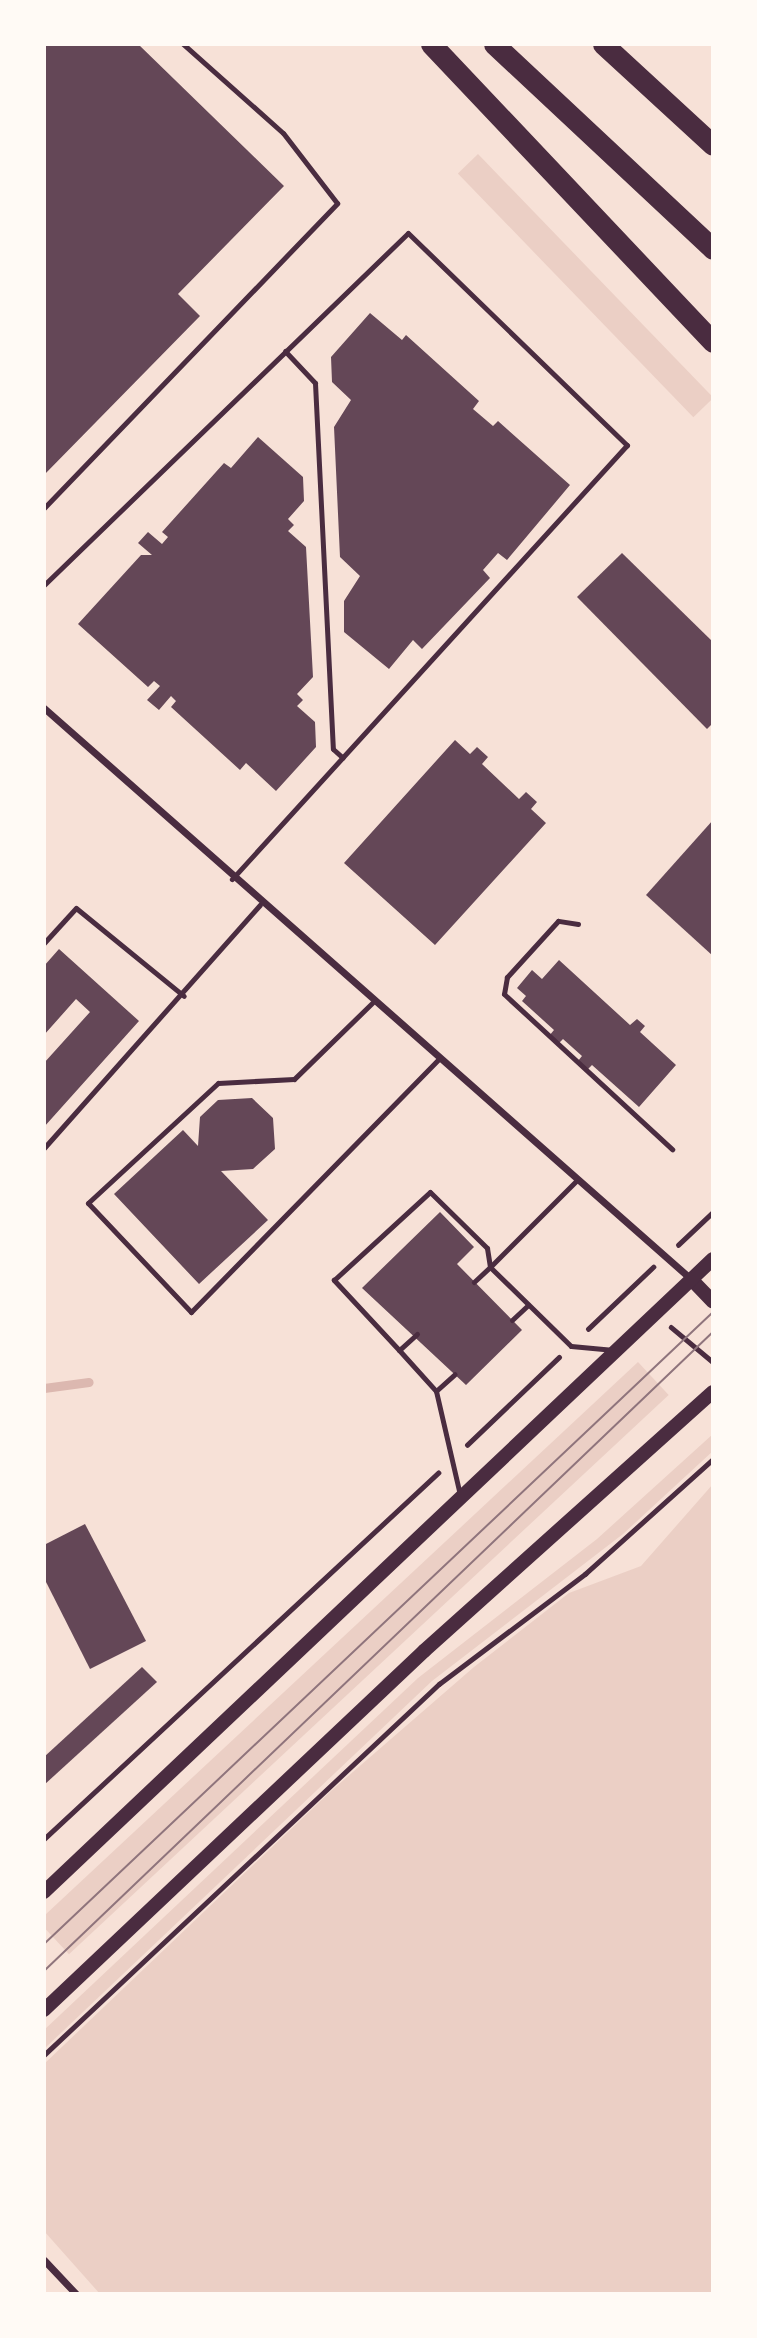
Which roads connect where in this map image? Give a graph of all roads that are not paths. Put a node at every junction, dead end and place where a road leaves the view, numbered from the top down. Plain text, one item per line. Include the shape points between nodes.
1 (183, 44) edge
2 (431, 44) edge
3 (494, 44) edge
4 (603, 44) edge
5 (713, 145) edge
6 (713, 249) edge
7 (713, 342) edge
8 (285, 351) junction
9 (44, 508) edge
10 (44, 584) edge
11 (44, 708) edge
12 (343, 758) junction
13 (232, 879) junction
14 (260, 905) junction
15 (578, 924) dead end
16 (44, 943) edge
17 (184, 996) junction
18 (372, 1003) junction
19 (438, 1060) junction
20 (44, 1148) edge
21 (672, 1149) dead end
22 (578, 1179) junction
23 (713, 1259) edge
24 (490, 1267) junction
25 (692, 1280) junction
26 (474, 1282) dead end
27 (713, 1286) edge
28 (713, 1302) edge
29 (528, 1305) junction
30 (512, 1320) dead end
31 (417, 1334) dead end
32 (399, 1350) junction
33 (617, 1350) junction
34 (455, 1374) dead end
35 (436, 1391) junction
36 (713, 1392) edge
37 (461, 1499) junction
38 (44, 1892) edge
39 (44, 2010) edge
40 (44, 2260) edge
41 (76, 2294) edge

1 - 9 lane via 283,133 337,203
2 - 7 highway
3 - 6 highway
4 - 5 highway
8 - 10 lane
8 - 12 lane via 316,383 333,749
8 - 12 lane via 408,233 627,445
11 - 13 street
12 - 13 lane
13 - 14 street
14 - 17 lane
14 - 18 street
15 - 21 lane via 558,921 508,977 504,994
16 - 17 lane via 76,908
17 - 20 lane
18 - 19 street
18 - 19 lane via 294,1079 218,1083 88,1203 191,1312
19 - 22 street
22 - 24 lane
22 - 25 street
23 - 25 main road
24 - 26 lane
24 - 29 lane
24 - 32 lane via 488,1248 430,1192 413,1207 334,1280
25 - 27 main road
25 - 28 main road
25 - 33 main road
29 - 30 lane
29 - 33 lane via 571,1346
31 - 32 lane
32 - 35 lane
33 - 37 main road
34 - 35 lane
35 - 37 lane via 455,1457
36 - 39 main road via 424,1651
37 - 38 main road
40 - 41 street

